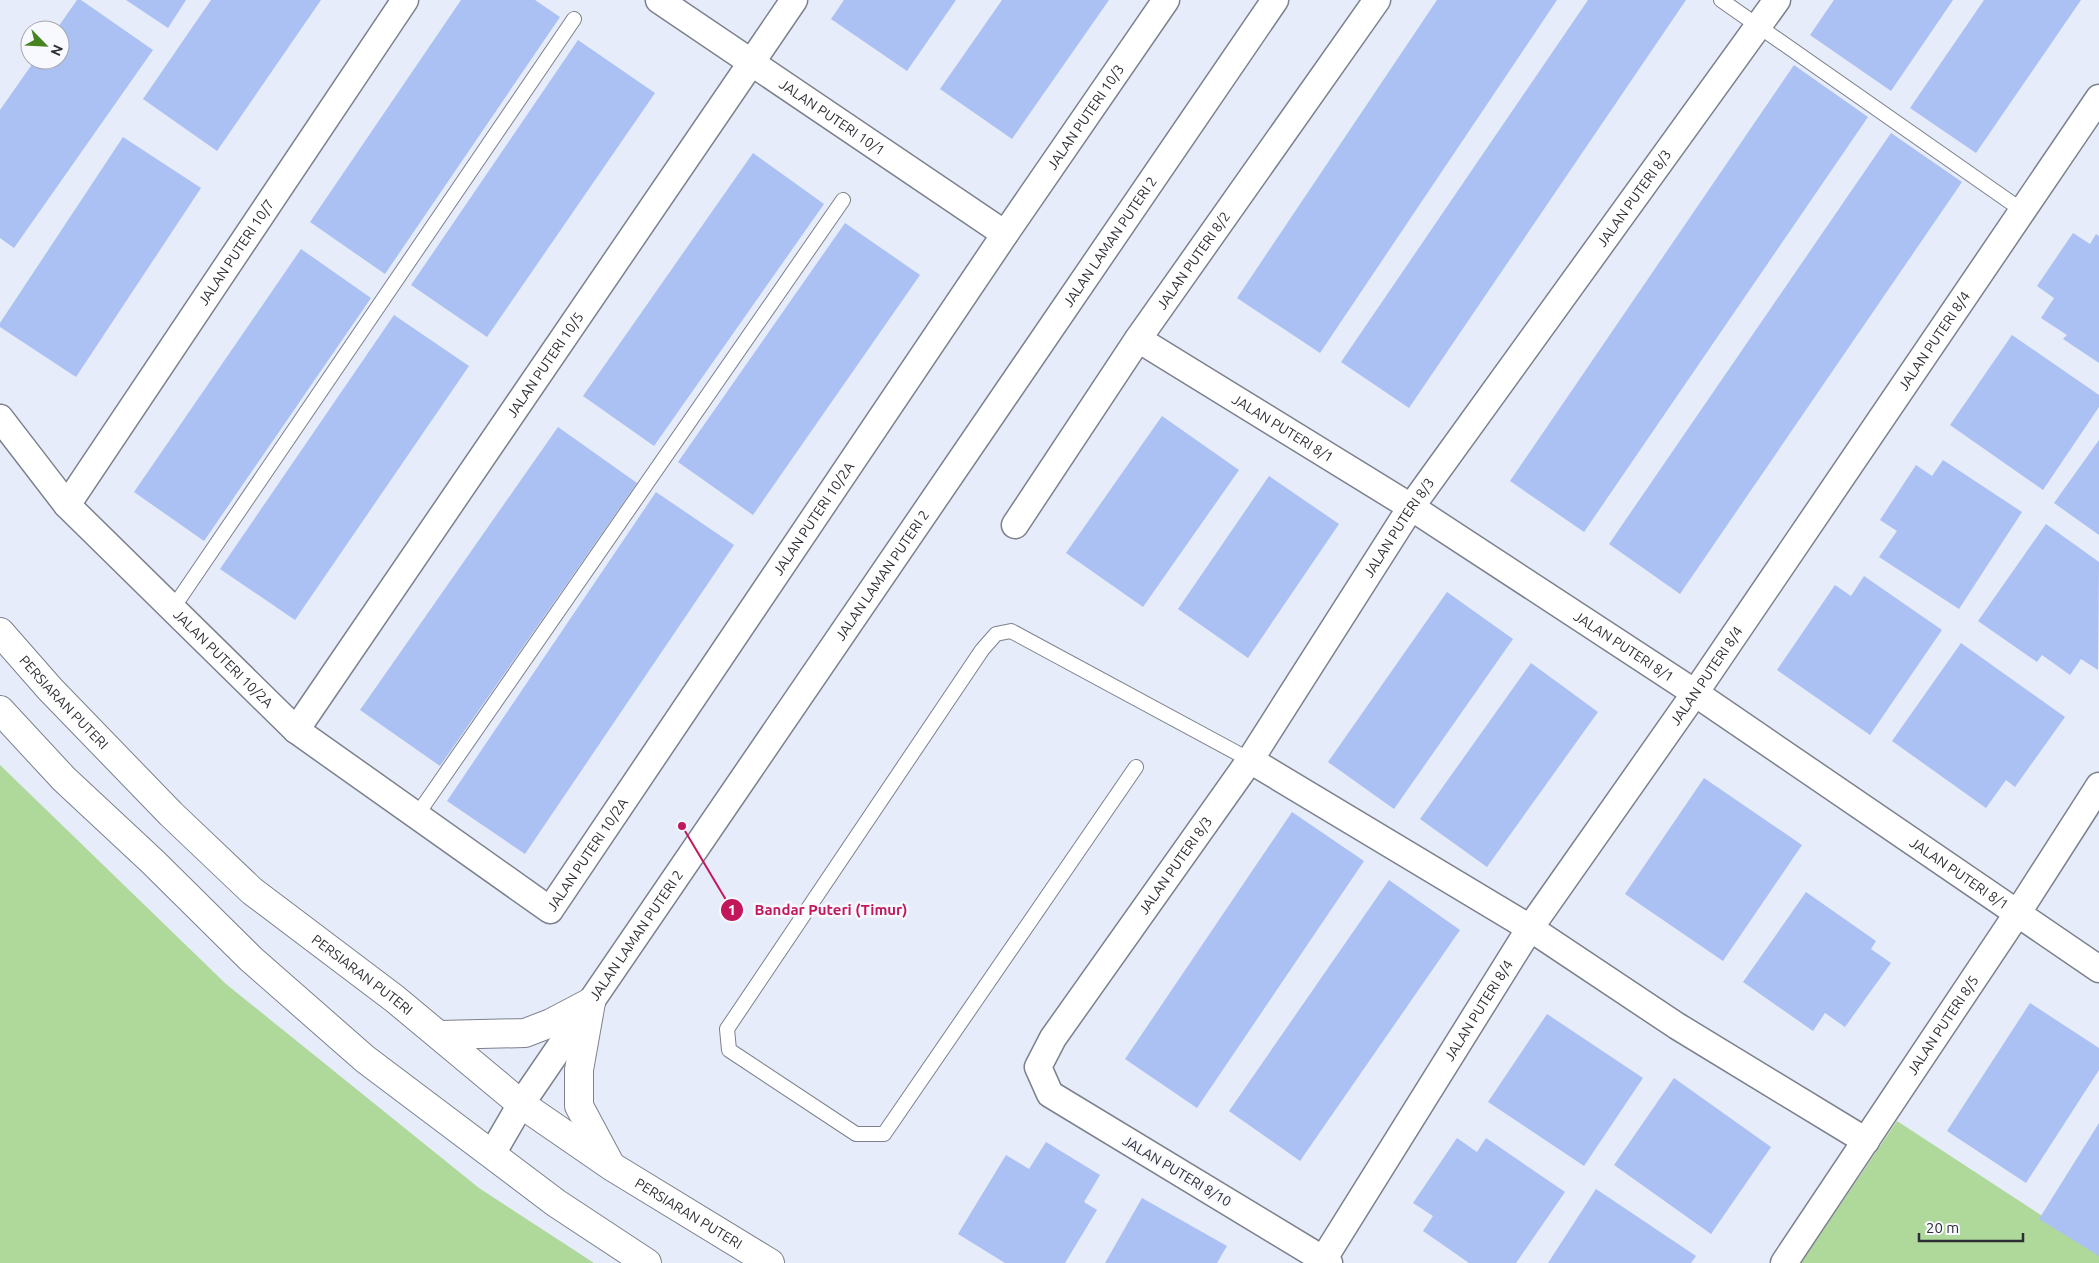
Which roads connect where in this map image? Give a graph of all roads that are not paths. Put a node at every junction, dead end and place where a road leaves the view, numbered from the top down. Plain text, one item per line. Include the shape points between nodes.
1 (405, 0) edge
2 (659, 0) edge
3 (794, 0) edge
4 (1166, 0) edge
5 (1275, 0) edge
6 (1377, 0) edge
7 (1720, 0) edge
8 (1777, 0) edge
9 (574, 19) dead end
10 (1759, 26) junction
11 (752, 63) junction
12 (2099, 98) edge
13 (842, 200) dead end
14 (2023, 211) junction
15 (1006, 234) junction
16 (1138, 339) junction
17 (0, 418) edge
18 (67, 505) junction
19 (1411, 507) junction
20 (1015, 525) dead end
21 (173, 608) junction
22 (0, 632) edge
23 (1695, 693) junction
24 (0, 710) edge
25 (296, 730) junction
26 (1250, 760) junction
27 (1136, 767) dead end
28 (2099, 786) edge
29 (417, 815) junction
30 (2017, 914) junction
31 (1530, 928) junction
32 (2099, 969) edge
33 (591, 1002) junction
34 (440, 1035) junction
35 (1038, 1067) joint
36 (521, 1104) junction
37 (1866, 1142) junction
38 (492, 1154) junction
39 (611, 1166) junction
40 (1326, 1261) edge
41 (647, 1263) edge
42 (770, 1263) edge
43 (1784, 1263) edge

1 - 18 street, JALAN PUTERI 10/7
2 - 11 street, JALAN PUTERI 10/1
3 - 11 street, JALAN PUTERI 10/5
4 - 15 street, JALAN PUTERI 10/3
5 - 33 street, JALAN LAMAN PUTERI 2
6 - 16 street, JALAN PUTERI 8/2
7 - 10 lane
8 - 10 street, JALAN PUTERI 8/3
9 - 21 lane
10 - 14 lane
10 - 19 street, JALAN PUTERI 8/3
11 - 15 street, JALAN PUTERI 10/1
11 - 25 street, JALAN PUTERI 10/5
12 - 14 street, JALAN PUTERI 8/4
13 - 29 lane
14 - 23 street, JALAN PUTERI 8/4
15 - 29 street, JALAN PUTERI 10/2A via 550,910
16 - 19 street, JALAN PUTERI 8/1
16 - 20 street, JALAN PUTERI 8/2
17 - 18 street, JALAN PUTERI 10/2A
18 - 21 street, JALAN PUTERI 10/2A
19 - 23 street, JALAN PUTERI 8/1
19 - 26 street, JALAN PUTERI 8/3
21 - 25 street, JALAN PUTERI 10/2A
22 - 34 main road, PERSIARAN PUTERI via 171,814 252,891
23 - 30 street, JALAN PUTERI 8/1
23 - 31 street, JALAN PUTERI 8/4
24 - 38 main road via 64,779 251,959 365,1059
25 - 29 street, JALAN PUTERI 10/2A
26 - 27 lane via 1011,631 996,634 982,650 727,1028 729,1050 856,1134 884,1134
26 - 31 street
26 - 35 street, JALAN PUTERI 8/3 via 1053,1038
28 - 30 street, JALAN PUTERI 8/5
30 - 32 street, JALAN PUTERI 8/1
30 - 37 street, JALAN PUTERI 8/5
31 - 37 street via 1677,1026
31 - 40 street, JALAN PUTERI 8/4
33 - 34 main road via 525,1033
33 - 36 street, JALAN LAMAN PUTERI 2
33 - 39 main road via 579,1070 579,1106
34 - 36 main road, PERSIARAN PUTERI
35 - 40 street, JALAN PUTERI 8/10 via 1050,1094
36 - 38 street, JALAN LAMAN PUTERI 2
36 - 39 main road, PERSIARAN PUTERI
37 - 43 street, JALAN PUTERI 8/5
38 - 41 main road via 556,1203
39 - 42 main road, PERSIARAN PUTERI

